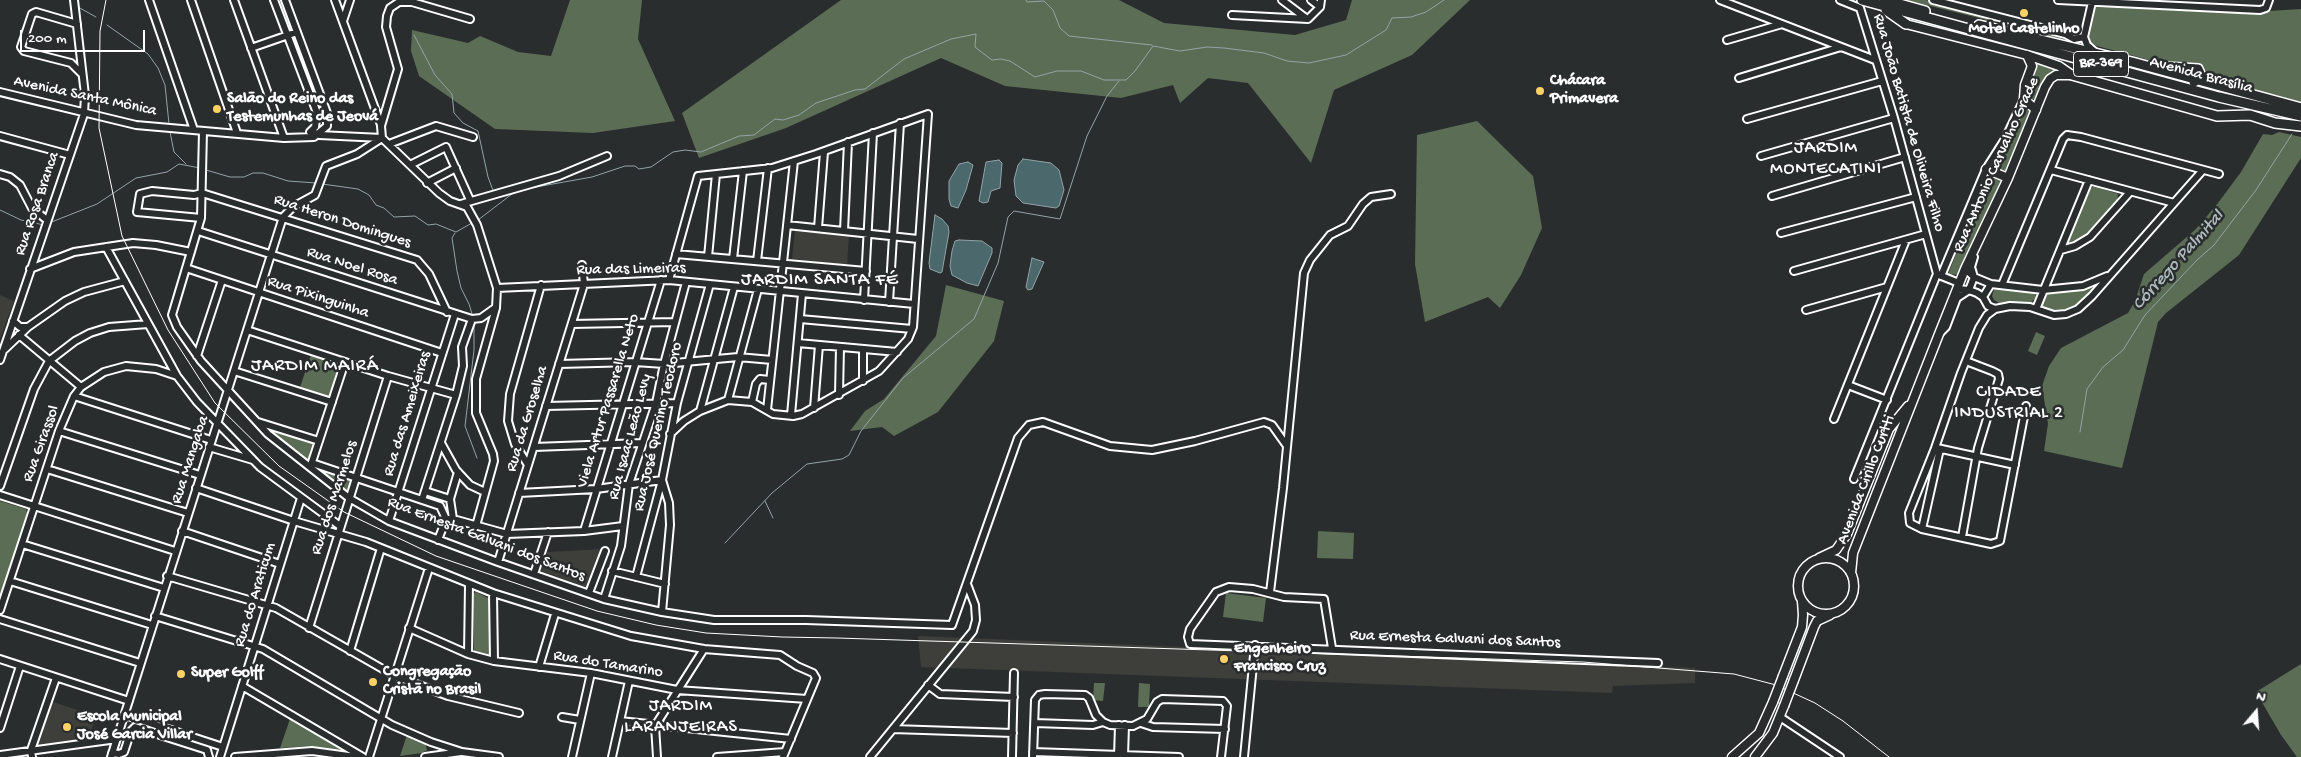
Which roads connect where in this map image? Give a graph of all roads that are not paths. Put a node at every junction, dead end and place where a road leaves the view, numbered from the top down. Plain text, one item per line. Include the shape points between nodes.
1 (74, 0) edge
2 (149, 0) edge
3 (191, 0) edge
4 (234, 0) edge
5 (274, 0) edge
6 (285, 0) edge
7 (335, 0) edge
8 (350, 0) edge
9 (1282, 0) edge
10 (1311, 0) edge
11 (1720, 0) edge
12 (1840, 0) edge
13 (1885, 0) edge
14 (1933, 0) edge
15 (2058, 0) edge
16 (2269, 0) edge
17 (422, 2) edge
18 (2092, 2) junction
19 (1320, 3) edge
20 (1872, 3) junction
21 (1861, 4) edge
22 (1232, 15) dead end
23 (470, 19) dead end
24 (1308, 19) junction
25 (2009, 20) junction
26 (343, 21) junction
27 (77, 24) junction
28 (1782, 24) junction
29 (1906, 24) joint
30 (1993, 28) junction
31 (297, 32) junction
32 (2065, 34) junction
33 (287, 35) junction
34 (2084, 37) junction
35 (1726, 40) dead end
36 (2071, 46) junction
37 (1841, 47) junction
38 (251, 48) junction
39 (2097, 54) junction
40 (2027, 55) junction
41 (1875, 60) junction
42 (82, 74) junction
43 (2072, 75) junction
44 (1739, 78) dead end
45 (2199, 80) junction
46 (1882, 81) junction
47 (2168, 83) junction
48 (0, 92) edge
49 (321, 97) junction
50 (2024, 99) junction
51 (312, 101) junction
52 (2301, 108) edge
53 (2036, 110) junction
54 (84, 114) junction
55 (2301, 116) edge
56 (1747, 118) dead end
57 (1894, 118) junction
58 (327, 120) junction
59 (900, 123) junction
60 (382, 126) junction
61 (2301, 126) edge
62 (194, 130) junction
63 (203, 130) junction
64 (237, 133) junction
65 (873, 133) junction
66 (315, 134) junction
67 (0, 136) edge
68 (341, 136) junction
69 (474, 136) dead end
70 (284, 138) junction
71 (382, 138) junction
72 (848, 142) junction
73 (389, 144) junction
74 (824, 152) junction
75 (70, 155) junction
76 (607, 156) dead end
77 (1761, 156) dead end
78 (1905, 157) junction
79 (794, 161) junction
80 (410, 165) junction
81 (456, 168) junction
82 (768, 168) junction
83 (1986, 169) junction
84 (2051, 170) junction
85 (2203, 170) junction
86 (743, 171) junction
87 (0, 174) edge
88 (716, 174) junction
89 (2219, 174) dead end
90 (2008, 178) junction
91 (2088, 180) junction
92 (427, 183) junction
93 (2130, 192) junction
94 (202, 193) junction
95 (1392, 194) dead end
96 (210, 195) junction
97 (1772, 196) dead end
98 (1916, 197) junction
99 (470, 200) junction
100 (2174, 203) junction
101 (461, 204) junction
102 (201, 209) junction
103 (283, 217) junction
104 (201, 218) junction
105 (1988, 219) junction
106 (47, 220) junction
107 (787, 225) junction
108 (818, 228) junction
109 (844, 231) junction
110 (198, 232) junction
111 (868, 233) junction
112 (1781, 233) dead end
113 (1926, 234) junction
114 (892, 236) junction
115 (918, 239) junction
116 (1906, 240) junction
117 (106, 247) junction
118 (2061, 250) junction
119 (191, 252) junction
120 (676, 254) junction
121 (271, 255) junction
122 (708, 257) junction
123 (733, 259) junction
124 (757, 261) junction
125 (783, 263) junction
126 (582, 265) dead end
127 (186, 268) junction
128 (30, 269) junction
129 (1965, 269) junction
130 (866, 271) junction
131 (1794, 271) dead end
132 (1939, 275) junction
133 (2108, 276) junction
134 (1974, 277) junction
135 (222, 280) junction
136 (661, 280) junction
137 (669, 280) junction
138 (125, 281) junction
139 (686, 282) junction
140 (2092, 282) junction
141 (584, 284) junction
142 (710, 284) junction
143 (1991, 284) junction
144 (542, 285) junction
145 (2002, 285) junction
146 (1958, 286) junction
147 (734, 287) junction
148 (1887, 287) junction
149 (497, 288) junction
150 (758, 289) junction
151 (1969, 290) junction
152 (2044, 290) junction
153 (2097, 290) junction
154 (780, 292) junction
155 (258, 293) junction
156 (802, 294) junction
157 (1983, 297) junction
158 (864, 300) junction
159 (889, 302) junction
160 (914, 304) junction
161 (496, 308) junction
162 (1995, 309) junction
163 (2036, 309) junction
164 (1806, 310) dead end
165 (447, 312) junction
166 (455, 314) junction
167 (472, 319) junction
168 (800, 319) junction
169 (13, 321) junction
170 (648, 322) junction
171 (675, 322) junction
172 (148, 324) junction
173 (572, 324) junction
174 (28, 327) junction
175 (912, 329) junction
176 (247, 330) junction
177 (1939, 334) junction
178 (19, 336) junction
179 (798, 343) junction
180 (819, 345) junction
181 (840, 347) junction
182 (863, 349) junction
183 (4, 350) junction
184 (897, 352) junction
185 (442, 353) junction
186 (197, 356) junction
187 (738, 356) junction
188 (713, 359) junction
189 (0, 360) edge
190 (772, 360) junction
191 (49, 361) junction
192 (1966, 361) junction
193 (345, 362) junction
194 (635, 362) junction
195 (688, 363) junction
196 (559, 364) junction
197 (664, 364) junction
198 (234, 371) junction
199 (177, 376) junction
200 (388, 376) junction
201 (770, 380) junction
202 (863, 381) junction
203 (1848, 384) junction
204 (81, 387) junction
205 (431, 388) junction
206 (228, 390) junction
207 (456, 395) junction
208 (839, 395) junction
209 (74, 396) junction
210 (1914, 398) junction
211 (728, 400) junction
212 (1887, 400) junction
213 (332, 402) junction
214 (752, 402) junction
215 (656, 403) junction
216 (677, 403) junction
217 (622, 404) junction
218 (546, 406) junction
219 (2026, 406) dead end
220 (814, 408) junction
221 (767, 410) junction
222 (700, 411) junction
223 (791, 415) junction
224 (1834, 419) dead end
225 (256, 422) junction
226 (217, 424) junction
227 (59, 431) junction
228 (670, 434) junction
229 (319, 441) junction
230 (441, 443) junction
231 (642, 443) junction
232 (210, 444) junction
233 (610, 444) junction
234 (1287, 446) junction
235 (534, 447) junction
236 (1937, 448) junction
237 (1976, 456) junction
238 (255, 461) junction
239 (2015, 464) junction
240 (528, 465) junction
241 (311, 466) junction
242 (47, 469) junction
243 (458, 472) junction
244 (200, 475) junction
245 (356, 478) junction
246 (662, 480) junction
247 (1854, 480) dead end
248 (629, 484) junction
249 (0, 486) edge
250 (196, 488) junction
251 (596, 489) junction
252 (425, 491) junction
253 (398, 492) junction
254 (485, 492) junction
255 (519, 493) junction
256 (0, 494) edge
257 (301, 498) junction
258 (349, 498) junction
259 (450, 499) junction
260 (422, 500) junction
261 (34, 506) junction
262 (188, 513) junction
263 (446, 519) junction
264 (453, 519) junction
265 (294, 521) junction
266 (389, 522) junction
267 (476, 526) junction
268 (624, 526) junction
269 (1922, 529) junction
270 (339, 530) junction
271 (182, 531) junction
272 (584, 531) junction
273 (548, 532) junction
274 (506, 534) junction
275 (1962, 537) junction
276 (438, 540) junction
277 (22, 544) junction
278 (381, 548) junction
279 (176, 551) junction
280 (605, 551) dead end
281 (1819, 558) junction
282 (498, 562) junction
283 (280, 564) junction
284 (429, 568) junction
285 (612, 571) junction
286 (1851, 573) junction
287 (534, 574) junction
288 (168, 576) junction
289 (636, 577) junction
290 (10, 581) junction
291 (469, 584) junction
292 (665, 584) junction
293 (967, 584) junction
294 (164, 588) junction
295 (1270, 592) junction
296 (493, 593) junction
297 (589, 594) junction
298 (604, 598) junction
299 (1802, 601) junction
300 (266, 606) junction
301 (0, 610) edge
302 (662, 612) junction
303 (1834, 613) junction
304 (555, 614) junction
305 (155, 616) junction
306 (0, 619) edge
307 (152, 625) junction
308 (309, 628) junction
309 (410, 628) junction
310 (1254, 645) junction
311 (254, 646) junction
312 (1332, 648) junction
313 (704, 649) junction
314 (350, 651) junction
315 (468, 654) junction
316 (0, 659) edge
317 (494, 661) junction
318 (1658, 662) dead end
319 (140, 663) junction
320 (20, 666) junction
321 (539, 668) junction
322 (591, 673) junction
323 (1014, 673) dead end
324 (395, 676) junction
325 (56, 678) junction
326 (629, 681) junction
327 (928, 685) junction
328 (242, 686) junction
329 (677, 690) junction
330 (808, 698) junction
331 (1014, 698) junction
332 (129, 701) junction
333 (519, 713) dead end
334 (125, 715) junction
335 (562, 716) dead end
336 (1780, 717) junction
337 (381, 718) junction
338 (580, 720) junction
339 (620, 720) junction
340 (1103, 722) junction
341 (1035, 723) junction
342 (1791, 723) junction
343 (1141, 724) junction
344 (1122, 725) junction
345 (655, 726) junction
346 (0, 728) edge
347 (893, 729) junction
348 (1225, 729) junction
349 (1774, 730) junction
350 (1013, 734) junction
351 (117, 739) junction
352 (791, 739) junction
353 (223, 746) junction
354 (462, 752) junction
355 (32, 754) edge
356 (784, 754) edge
357 (0, 755) edge
358 (112, 755) edge
359 (1033, 755) edge
360 (1109, 756) edge
361 (1121, 756) edge
362 (1133, 756) edge
363 (209, 757) edge
364 (220, 757) edge
365 (235, 757) edge
366 (356, 757) edge
367 (363, 757) edge
368 (369, 757) edge
369 (425, 757) edge
370 (499, 757) edge
371 (572, 757) edge
372 (612, 757) edge
373 (657, 757) edge
374 (717, 757) edge
375 (870, 757) edge
376 (1012, 757) edge
377 (1179, 757) edge
378 (1222, 757) edge
379 (1244, 757) edge
380 (1732, 757) edge
381 (1755, 757) edge
382 (1840, 757) edge

1 - 27 street, Rua Rosa Branca
2 - 62 street
3 - 64 street
4 - 38 street
5 - 33 street
6 - 31 street
7 - 26 street
8 - 26 street
9 - 24 street
10 - 19 street
11 - 28 street
12 - 21 street
13 - 30 highway, Avenida Brasília / BR-369
14 - 25 street
15 - 18 street
16 - 18 street via 2260,10
17 - 23 street
17 - 60 street via 399,2 390,8 387,16 386,26 399,64
18 - 34 street
19 - 24 street
20 - 21 highway, Avenida Brasília / BR-369
20 - 29 highway
20 - 47 highway, Avenida Brasília / BR-369
21 - 41 street, Rua João Batista de Oliveira Filho
22 - 24 street
25 - 30 street
25 - 32 street
26 - 60 street
27 - 42 street, Rua Rosa Branca
27 - 42 street via 36,12 32,14 21,47 24,51 71,63
28 - 35 street
28 - 37 street
29 - 40 main road
30 - 36 highway, Avenida Brasília / BR-369
31 - 33 street
31 - 49 street
32 - 34 street via 2074,39
32 - 36 street
33 - 38 street
33 - 51 street
34 - 39 street
36 - 39 highway, Avenida Brasília / BR-369
37 - 41 street
37 - 44 street
38 - 70 street
39 - 45 highway, Avenida Brasília / BR-369 via 2132,62 2196,68 2201,73
40 - 43 main road via 2059,66
40 - 50 main road, Rua Antonio Carvalho Grade via 2032,66
41 - 46 street, Rua João Batista de Oliveira Filho
42 - 54 street, Rua Rosa Branca via 86,95
43 - 53 main road, Rua Antonio Carvalho Grade via 2062,74 2050,79
43 - 61 highway via 2217,116 2250,115 2275,123
45 - 47 highway
45 - 52 highway, Avenida Brasília
46 - 56 street
46 - 57 street, Rua João Batista de Oliveira Filho
47 - 55 highway, Avenida Brasília / BR-369
48 - 54 street, Avenida Santa Mônica
49 - 51 street
49 - 58 street
50 - 53 main road
50 - 83 street
51 - 66 street via 317,113
53 - 90 main road, Rua Antonio Carvalho Grade
54 - 62 street, Avenida Santa Mônica via 136,126
54 - 75 street, Rua Rosa Branca
57 - 77 street
57 - 78 street, Rua João Batista de Oliveira Filho
58 - 66 street via 327,126
58 - 68 street via 333,131
59 - 65 street
59 - 114 street
59 - 115 street via 928,114
60 - 71 street
62 - 63 street, Avenida Santa Mônica
63 - 64 street, Avenida Santa Mônica
63 - 94 street
64 - 70 street, Avenida Santa Mônica
65 - 72 street
65 - 111 street
66 - 68 street
66 - 70 street, Avenida Santa Mônica
67 - 75 street
68 - 71 street
69 - 73 street via 436,126
71 - 73 street
71 - 103 street via 356,154 326,166 315,195
72 - 74 street
72 - 109 street
73 - 80 street
74 - 79 street
74 - 108 street
75 - 106 street, Rua Rosa Branca
76 - 99 street via 559,176
78 - 97 street
78 - 98 street, Rua João Batista de Oliveira Filho
79 - 82 street
79 - 107 street
80 - 81 street via 446,147
80 - 92 street
81 - 92 street
81 - 99 street
82 - 86 street
82 - 124 street
83 - 90 main road
83 - 132 street
84 - 85 street via 2063,139 2070,134
84 - 91 street
84 - 145 street
85 - 89 street
85 - 100 street
86 - 88 street
86 - 123 street
87 - 106 street via 10,177 20,186 32,208
88 - 120 street via 698,176
88 - 122 street
90 - 105 main road, Rua Antonio Carvalho Grade
91 - 93 street
91 - 118 street
92 - 101 street via 450,201
93 - 100 street
93 - 118 street via 2090,237
94 - 96 street, Rua Heron Domingues
94 - 102 street
94 - 104 street, Rua Heron Domingues via 194,196 152,191 140,194 137,212
95 - 234 street via 1371,197 1363,204 1348,226 1330,235 1304,272
96 - 102 street
96 - 103 street, Rua Heron Domingues
98 - 112 street
98 - 113 street, Rua João Batista de Oliveira Filho
99 - 101 street
100 - 133 street
101 - 149 street via 477,225
102 - 104 street
103 - 121 street, Rua Mangaba
103 - 165 street, Rua Heron Domingues via 417,260 429,274
104 - 110 street
105 - 129 main road, Rua Antonio Carvalho Grade
105 - 134 street via 1986,233 1971,264
106 - 128 street, Rua Rosa Branca
107 - 108 street
107 - 125 street
108 - 109 street
109 - 111 street
110 - 119 street
110 - 121 street, Rua Noel Rosa
111 - 114 street
111 - 130 street
113 - 116 street
113 - 132 street, Rua João Batista de Oliveira Filho
114 - 115 street
114 - 159 street
115 - 160 street
116 - 131 street
116 - 148 street
117 - 119 street via 133,243
117 - 128 street via 74,252
117 - 138 street
118 - 152 street
119 - 127 street
120 - 122 street
120 - 137 street
121 - 155 street, Rua Mangaba
121 - 165 street, Rua Noel Rosa
122 - 123 street
123 - 124 street
124 - 125 street
125 - 130 street
125 - 154 street
126 - 141 street
127 - 135 street, Rua Pixinguinha
127 - 186 street, Rua Ernesta Galvani dos Santos via 172,315
128 - 169 street, Rua Rosa Branca
129 - 134 street
129 - 146 main road, Rua Antonio Carvalho Grade
130 - 158 street
132 - 146 street
132 - 212 street
133 - 140 street
133 - 153 street
134 - 143 street
134 - 151 street
135 - 155 street, Rua Pixinguinha
135 - 186 street
136 - 137 street, Rua das Limeiras
136 - 141 street, Rua das Limeiras
136 - 170 street, Viela Artur Passarella Neto
137 - 139 street, Rua das Limeiras
138 - 172 street
138 - 174 street via 84,292
139 - 142 street, Rua das Limeiras
139 - 171 street, Rua Isaac Leão Levy
140 - 152 street
140 - 153 street
141 - 144 street, Rua das Limeiras
141 - 173 street, Rua da Groselha
142 - 147 street, Rua das Limeiras
142 - 195 street, Rua José Querino Teodoro
143 - 145 street
143 - 157 street
144 - 149 street, Rua das Limeiras
144 - 240 street via 510,394 508,412 515,444
145 - 152 street
146 - 151 street
146 - 177 main road, Avenida Cirillo Curtti
147 - 150 street, Rua das Limeiras
147 - 188 street
148 - 164 street
148 - 203 street
149 - 161 street
150 - 154 street, Rua das Limeiras
150 - 187 street
151 - 157 street
151 - 177 street via 1958,298 1946,327
152 - 163 street
153 - 163 street via 2082,306 2066,314 2054,315
154 - 156 street, Rua das Limeiras
154 - 190 street
155 - 176 street, Rua Mangaba
155 - 185 street, Rua Pixinguinha
156 - 158 street, Rua das Limeiras
156 - 168 street
157 - 162 street via 1988,306
158 - 159 street, Rua das Limeiras
159 - 160 street, Rua das Limeiras
160 - 175 street
161 - 167 street via 481,318
161 - 254 street via 476,379 476,414 494,462
162 - 163 street via 2016,306
162 - 192 street via 1981,323
165 - 166 street, Rua Noel Rosa
166 - 167 street, Rua Noel Rosa
166 - 185 street, Rua das Ameixeiras
167 - 207 street via 462,347 463,366
168 - 175 street
168 - 179 street
169 - 174 street via 20,327
169 - 183 street, Rua Rosa Branca
170 - 171 street
170 - 173 street
170 - 194 street, Viela Artur Passarella Neto
171 - 197 street, Rua Isaac Leão Levy
172 - 191 street via 109,327 90,333 74,340
172 - 199 street
173 - 196 street, Rua da Groselha
174 - 178 street
175 - 184 street
176 - 193 street
176 - 198 street, Rua Mangaba
177 - 210 main road, Avenida Cirillo Curtti
178 - 183 street
178 - 191 street
179 - 180 street
179 - 223 street
180 - 181 street
180 - 220 street
181 - 182 street
181 - 208 street
182 - 184 street
182 - 202 street
183 - 189 street, Rua Rosa Branca
184 - 202 street via 879,371
185 - 205 street, Rua das Ameixeiras
186 - 206 street, Rua Ernesta Galvani dos Santos
187 - 188 street
187 - 190 street
187 - 211 street
188 - 195 street
188 - 222 street
190 - 201 street
191 - 204 street
191 - 249 street via 34,389
192 - 236 street
192 - 237 street via 1998,374 1999,378
193 - 200 street
193 - 213 street
194 - 196 street
194 - 197 street
194 - 217 street, Viela Artur Passarella Neto
195 - 197 street
195 - 216 street, Rua José Querino Teodoro
196 - 218 street, Rua da Groselha
197 - 215 street, Rua Isaac Leão Levy
198 - 206 street, Rua Mangaba
198 - 213 street
199 - 204 street, Rua Girassol via 156,369 126,366 104,372
199 - 226 street
200 - 205 street
200 - 245 street, Rua dos Marmelos
201 - 214 street via 760,380 756,384
201 - 221 street
202 - 208 street
203 - 212 street
203 - 224 street
204 - 209 street, Rua Girassol
205 - 207 street
205 - 253 street, Rua das Ameixeiras
206 - 225 street, Rua Ernesta Galvani dos Santos
206 - 226 street, Rua Mangaba
207 - 230 street
208 - 220 street
209 - 227 street, Rua Girassol
209 - 232 street
210 - 281 main road, Avenida Cirillo Curtti via 1889,430 1842,543 1836,550
210 - 286 main road, Avenida Cirillo Curtti via 1853,553
211 - 214 street
211 - 222 street
212 - 247 street
213 - 229 street
214 - 221 street
215 - 216 street
215 - 217 street
215 - 231 street, Rua Isaac Leão Levy
216 - 228 street, Rua José Querino Teodoro
217 - 218 street
217 - 233 street, Viela Artur Passarella Neto
218 - 235 street, Rua da Groselha
219 - 239 street
220 - 223 street
221 - 223 street
222 - 228 street
225 - 229 street
225 - 241 street, Rua Ernesta Galvani dos Santos
226 - 232 street, Rua Mangaba
226 - 238 street
227 - 242 street, Rua Girassol
227 - 244 street
228 - 246 street, Rua José Querino Teodoro
229 - 241 street
230 - 243 street
230 - 252 street
231 - 233 street
231 - 248 street, Rua Isaac Leão Levy
232 - 238 street
232 - 244 street, Rua Mangaba
233 - 235 street
233 - 251 street, Viela Artur Passarella Neto
234 - 293 street via 1272,425 1264,422 1152,450 1110,446 1043,422 1029,425 1018,438
234 - 295 street
235 - 240 street, Rua da Groselha
236 - 237 street
236 - 269 street
236 - 269 street via 1908,519 1912,526
237 - 239 street
237 - 275 street
238 - 257 street
239 - 275 street via 2000,541 1991,544
240 - 255 street, Rua da Groselha
241 - 245 street
241 - 258 street, Rua Ernesta Galvani dos Santos
242 - 261 street, Rua Girassol
242 - 262 street
243 - 254 street via 470,485
243 - 259 street
244 - 250 street, Rua Mangaba
245 - 253 street
245 - 258 street, Rua dos Marmelos
246 - 248 street
246 - 289 street, Rua José Querino Teodoro
246 - 292 street via 669,503 670,525
248 - 251 street
248 - 268 street, Rua Isaac Leão Levy
250 - 262 street, Rua Mangaba
250 - 265 street
251 - 255 street
251 - 272 street, Viela Artur Passarella Neto
252 - 259 street
252 - 260 street
253 - 260 street
253 - 266 street, Rua das Ameixeiras
254 - 267 street
255 - 274 street, Rua da Groselha
256 - 261 street
257 - 265 street, Rua do Araticum
257 - 270 street
258 - 266 street, Rua Ernesta Galvani dos Santos
258 - 270 street, Rua dos Marmelos
259 - 264 street
260 - 263 street via 440,506
261 - 277 street, Rua Girassol
261 - 279 street
262 - 271 street, Rua Mangaba
263 - 264 street
263 - 276 street
264 - 267 street
265 - 270 street
265 - 283 street, Rua do Araticum
266 - 276 street, Rua Ernesta Galvani dos Santos
267 - 274 street
268 - 272 street
268 - 285 street, Rua Isaac Leão Levy
269 - 275 street
270 - 278 street
270 - 308 street, Rua dos Marmelos
271 - 279 street, Rua Mangaba
271 - 283 street
272 - 273 street
273 - 274 street
273 - 287 street
274 - 282 street, Rua da Groselha
276 - 282 street, Rua Ernesta Galvani dos Santos
277 - 290 street, Rua Girassol
277 - 294 street
278 - 284 street
278 - 314 street
279 - 288 street, Rua Mangaba
280 - 297 street
281 - 286 main road via 1837,560
281 - 299 main road via 1804,567 1799,575 1798,592
282 - 287 street, Rua Ernesta Galvani dos Santos
283 - 300 street, Rua do Araticum
284 - 291 street
284 - 309 street
285 - 289 street
285 - 298 street, Rua Isaac Leão Levy
286 - 303 main road via 1854,582 1850,600
287 - 297 street, Rua Ernesta Galvani dos Santos
288 - 294 street, Rua Mangaba
288 - 300 street
289 - 292 street
290 - 301 street, Rua Girassol
290 - 307 street
291 - 296 street
291 - 315 street
292 - 302 street
293 - 302 street, Rua Ernesta Galvani dos Santos via 952,625 714,620
293 - 327 street via 975,605 973,631
294 - 305 street, Rua Mangaba
295 - 310 street, Rua Ernesta Galvani dos Santos via 1221,588 1190,629 1188,637 1190,644
295 - 312 street via 1292,598 1324,599
296 - 304 street
296 - 317 street
297 - 298 street, Rua Ernesta Galvani dos Santos
298 - 302 street, Rua Ernesta Galvani dos Santos
299 - 303 main road via 1816,613
299 - 380 main road, bridge via 1802,627 1773,702 1759,733
300 - 308 street via 283,611
300 - 311 street, Rua do Araticum
303 - 336 main road, bridge via 1817,622
304 - 313 street via 631,636
304 - 321 street
305 - 307 street, Rua Mangaba
305 - 311 street
306 - 319 street
307 - 319 street, Rua Mangaba
308 - 314 street
309 - 315 street, Rua do Tamarino
309 - 324 street
310 - 312 street, Rua Ernesta Galvani dos Santos
310 - 379 street
311 - 328 street, Rua do Araticum
311 - 337 street
312 - 318 street, Rua Ernesta Galvani dos Santos
313 - 329 street
313 - 330 street via 777,654 816,675
314 - 324 street
315 - 317 street, Rua do Tamarino
316 - 320 street
317 - 321 street, Rua do Tamarino
319 - 332 street, Rua Mangaba
320 - 325 street
320 - 346 street
321 - 322 street, Rua do Tamarino
322 - 326 street, Rua do Tamarino
322 - 338 street
323 - 331 street
324 - 333 street via 448,696
324 - 337 street
325 - 332 street
325 - 355 street
326 - 329 street, Rua do Tamarino
326 - 339 street
327 - 331 street via 940,694
327 - 347 street
328 - 353 street, Rua do Araticum
328 - 367 street
329 - 330 street, Rua do Tamarino
329 - 345 street
330 - 352 street
331 - 350 street
332 - 334 street, Rua Mangaba
334 - 351 street, Rua Mangaba
334 - 353 street
335 - 338 street
336 - 342 street
336 - 349 main road
337 - 354 street via 431,742
337 - 368 street
338 - 371 street
339 - 345 street
339 - 372 street
340 - 341 street via 1092,725
340 - 341 street via 1085,695 1045,694 1035,700
340 - 344 street
341 - 359 street
342 - 349 street
342 - 382 street
343 - 344 street
343 - 348 street
343 - 348 street via 1162,699 1223,700 1227,706
344 - 361 street
345 - 352 street
345 - 373 street
347 - 350 street
347 - 375 street
348 - 378 street
349 - 381 main road
350 - 376 street
351 - 355 street
351 - 358 street, Rua Mangaba
352 - 356 street
353 - 364 street, Rua do Araticum
354 - 369 street
354 - 370 street
355 - 357 street
356 - 374 street
358 - 363 street via 124,752 135,728 207,750
359 - 360 street
360 - 361 street
361 - 362 street
362 - 377 street
365 - 366 street via 312,751

